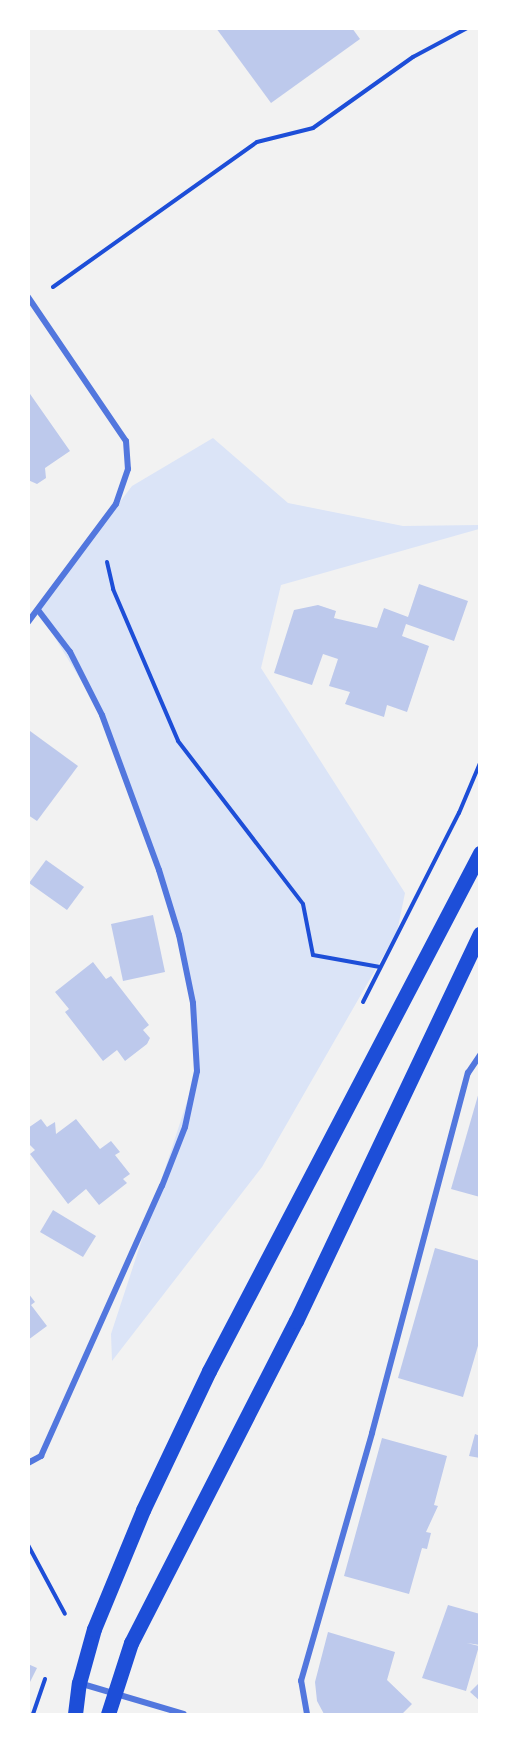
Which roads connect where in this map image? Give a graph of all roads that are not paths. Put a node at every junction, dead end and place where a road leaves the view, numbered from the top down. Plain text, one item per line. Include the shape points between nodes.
1 (30, 299) edge
2 (38, 610) junction
3 (28, 622) edge
4 (480, 853) edge
5 (480, 933) edge
6 (480, 1055) edge
7 (28, 1462) edge
8 (79, 1683) junction
9 (116, 1693) junction
10 (75, 1714) edge
11 (108, 1714) edge
12 (184, 1714) edge
13 (307, 1714) edge

1 - 2 street via 126,441 128,469 116,504
2 - 3 street
2 - 7 street via 70,652 102,715 159,870 179,935 193,1003 197,1071 185,1127 162,1186 41,1456
4 - 8 main road via 209,1371 114,1580
5 - 9 main road via 296,1321 131,1643
6 - 13 street via 468,1073 376,1422 301,1681
8 - 9 street
8 - 10 main road
9 - 11 main road
9 - 12 street

